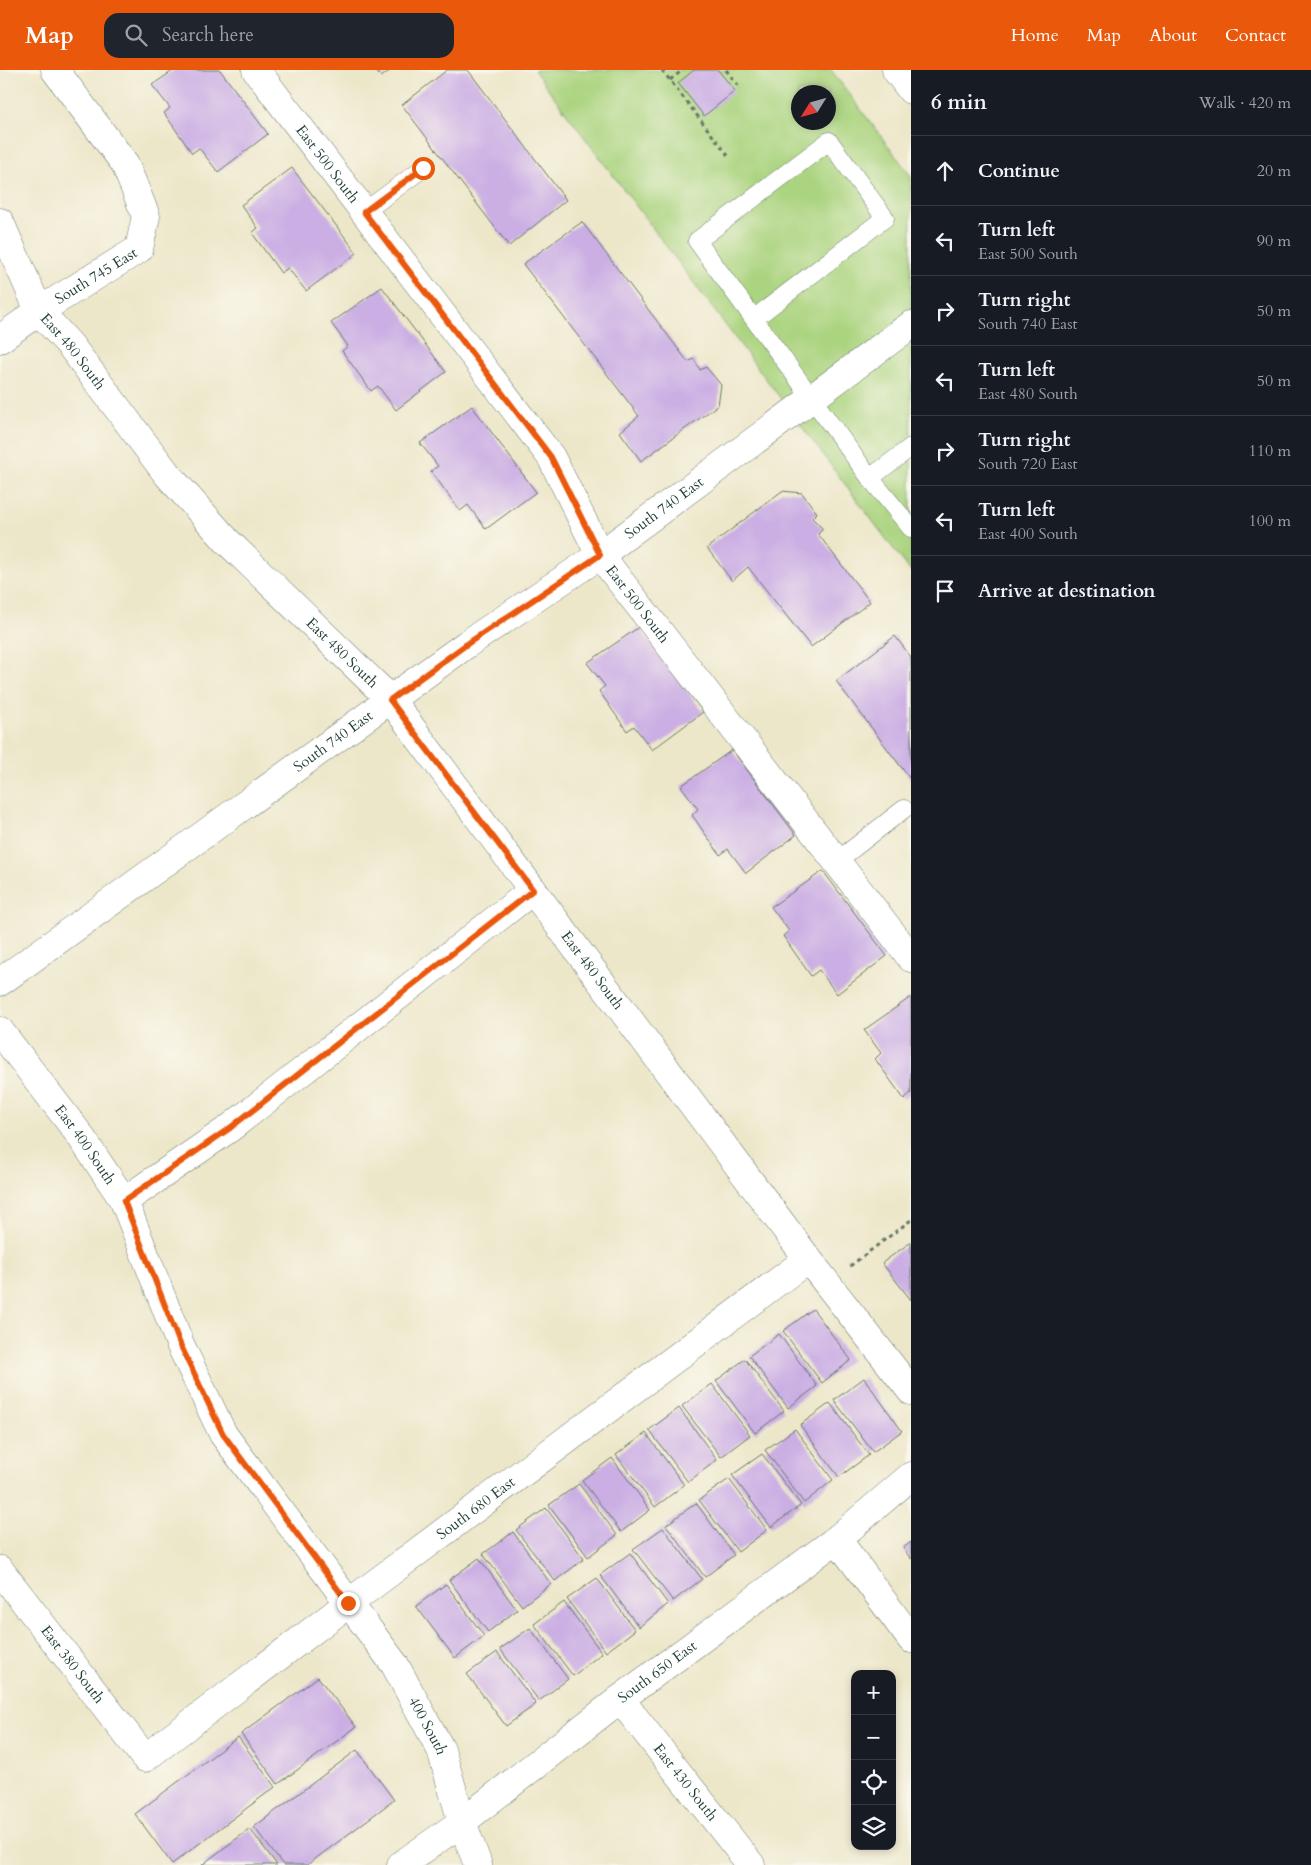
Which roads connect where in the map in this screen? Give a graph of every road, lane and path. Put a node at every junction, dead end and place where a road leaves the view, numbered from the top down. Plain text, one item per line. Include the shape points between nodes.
1 (55, 70) edge
2 (256, 70) edge
3 (662, 70) edge
4 (683, 70) edge
5 (726, 70) edge
6 (896, 70) edge
7 (670, 80) junction
8 (741, 89) dead end
9 (911, 90) edge
10 (730, 158) dead end
11 (423, 168) dead end
12 (364, 212) junction
13 (0, 222) edge
14 (40, 311) junction
15 (755, 318) junction
16 (911, 325) edge
17 (0, 339) edge
18 (812, 398) junction
19 (911, 447) edge
20 (870, 478) junction
21 (911, 528) edge
22 (600, 555) junction
23 (390, 700) junction
24 (904, 809) dead end
25 (837, 861) junction
26 (533, 890) junction
27 (911, 958) edge
28 (0, 982) edge
29 (0, 1031) edge
30 (124, 1201) junction
31 (911, 1220) edge
32 (808, 1259) junction
33 (844, 1270) dead end
34 (909, 1384) edge
35 (911, 1476) edge
36 (837, 1539) junction
37 (0, 1570) edge
38 (348, 1603) junction
39 (911, 1639) edge
40 (620, 1699) junction
41 (145, 1758) joint
42 (462, 1822) junction
43 (401, 1865) edge
44 (478, 1865) edge
45 (751, 1865) edge

1 - 14 street, South 745 East via 125,164 146,216 139,249
2 - 12 street, East 500 South
3 - 7 path
4 - 7 path
5 - 8 path
6 - 9 street
7 - 10 path
11 - 12 lane
12 - 22 street, East 500 South via 551,457
13 - 14 street, East 480 South
14 - 17 street, South 745 East
14 - 23 street, East 480 South via 70,345 167,474 227,541
15 - 15 lane via 697,241 829,141 885,218
15 - 18 lane
16 - 18 street, South 740 East
18 - 20 lane
18 - 22 street, South 740 East
19 - 20 lane
20 - 21 lane
22 - 23 street, South 740 East
22 - 25 street, East 500 South
23 - 26 street, East 480 South
23 - 28 street, South 740 East
24 - 25 lane
25 - 27 street, East 500 South
26 - 30 street via 230,1128
26 - 32 street, East 480 South
29 - 30 street, East 400 South via 79,1134
30 - 38 street, East 400 South via 180,1344 223,1434
31 - 33 path
32 - 34 street, East 480 South
32 - 38 street, South 680 East
35 - 36 street, South 650 East
36 - 39 street
36 - 40 street, South 650 East
37 - 41 street, East 380 South
38 - 41 street, South 680 East
38 - 42 street, 400 South via 395,1665 441,1750
40 - 42 street, South 650 East
40 - 45 street, East 430 South
42 - 43 street, South 650 East
42 - 44 street, 400 South

